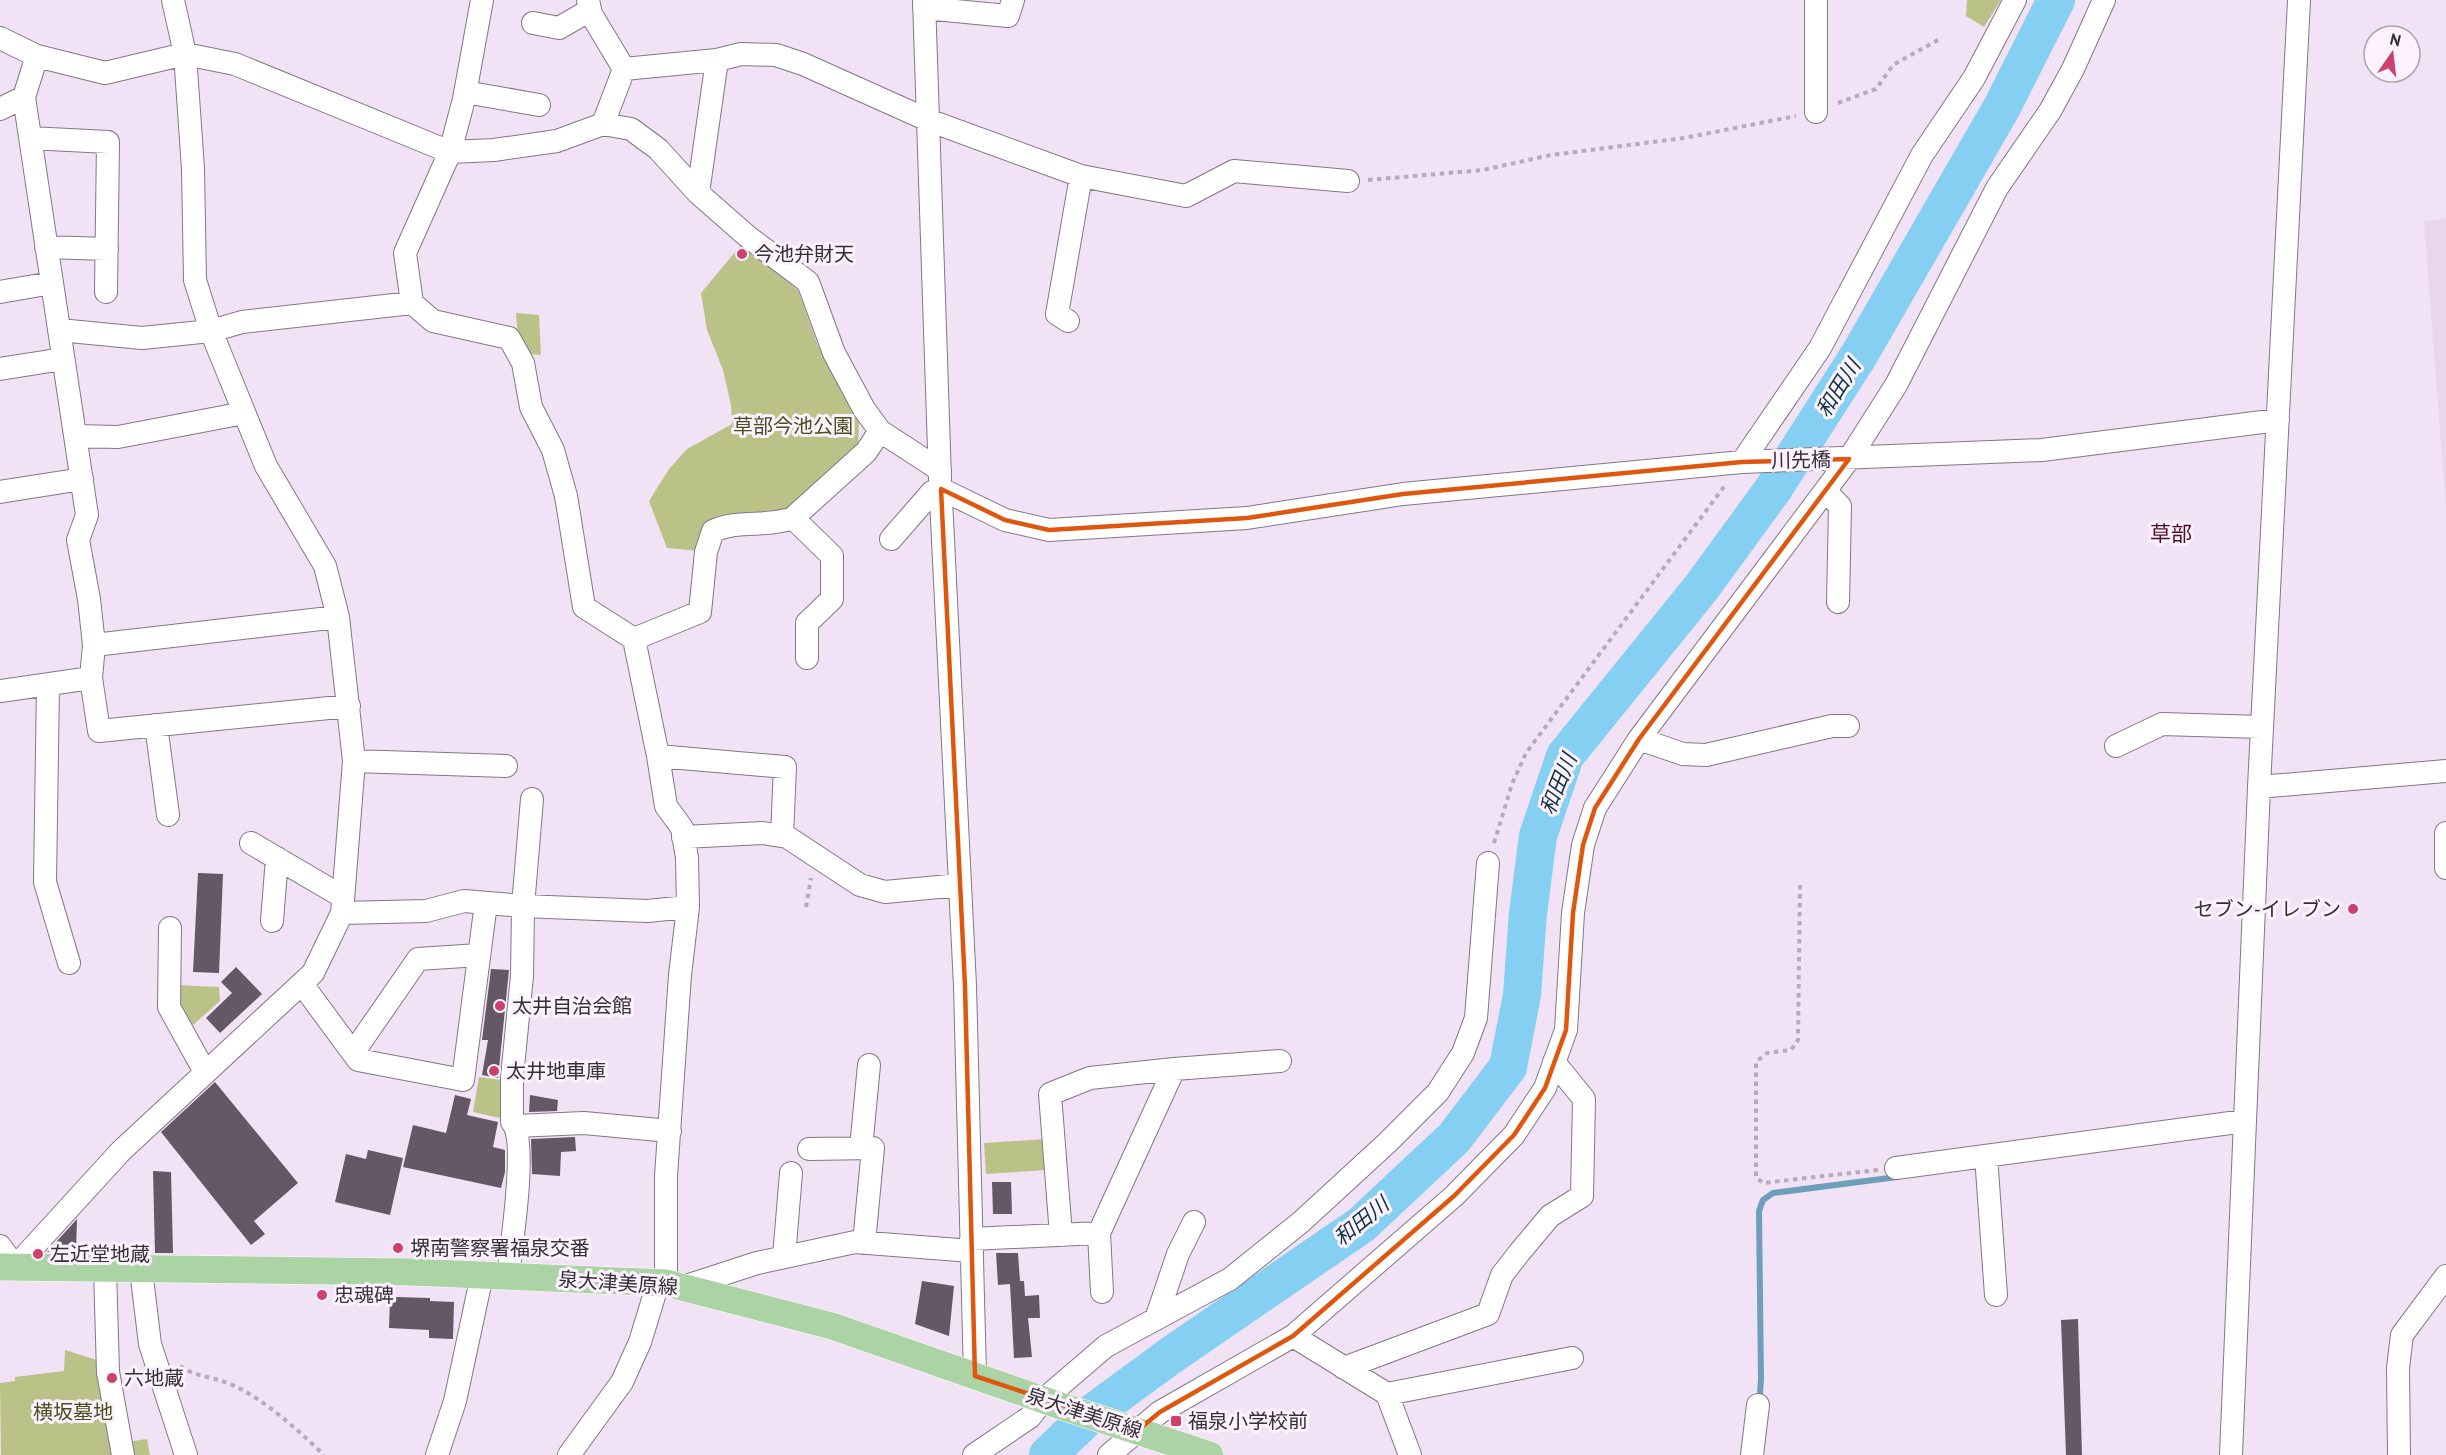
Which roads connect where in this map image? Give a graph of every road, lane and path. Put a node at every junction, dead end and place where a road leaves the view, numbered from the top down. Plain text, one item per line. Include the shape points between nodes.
1 (173, 0) edge
2 (482, 0) edge
3 (1013, 0) edge
4 (1816, 0) edge
5 (2015, 0) edge
6 (2104, 0) edge
7 (2299, 0) edge
8 (924, 4) edge
9 (589, 5) edge
10 (533, 23) dead end
11 (0, 38) edge
12 (1938, 40) dead end
13 (185, 54) junction
14 (37, 56) junction
15 (717, 60) junction
16 (624, 69) junction
17 (465, 92) junction
18 (24, 97) junction
19 (539, 105) dead end
20 (0, 109) edge
21 (1816, 112) junction
22 (928, 120) junction
23 (603, 124) junction
24 (30, 138) junction
25 (450, 152) junction
26 (1081, 177) junction
27 (1348, 182) joint
28 (698, 193) junction
29 (46, 247) junction
30 (107, 249) junction
31 (52, 283) junction
32 (0, 292) edge
33 (106, 292) dead end
34 (412, 303) junction
35 (1068, 321) dead end
36 (59, 330) junction
37 (211, 331) junction
38 (63, 359) junction
39 (0, 369) edge
40 (244, 413) junction
41 (2278, 420) junction
42 (880, 431) junction
43 (75, 436) junction
44 (1849, 459) junction
45 (1748, 462) junction
46 (81, 479) junction
47 (940, 480) junction
48 (1825, 491) junction
49 (0, 492) edge
50 (793, 518) junction
51 (891, 539) dead end
52 (1838, 602) dead end
53 (338, 617) junction
54 (634, 639) junction
55 (94, 645) junction
56 (807, 658) dead end
57 (91, 678) junction
58 (48, 685) junction
59 (0, 691) edge
60 (349, 706) junction
61 (156, 725) junction
62 (1848, 726) dead end
63 (2262, 727) junction
64 (1639, 739) junction
65 (2116, 746) dead end
66 (658, 756) junction
67 (354, 761) junction
68 (506, 766) dead end
69 (2446, 771) edge
70 (2259, 787) junction
71 (532, 799) dead end
72 (168, 815) dead end
73 (2446, 833) edge
74 (782, 836) junction
75 (683, 837) junction
76 (251, 843) dead end
77 (278, 858) junction
78 (1488, 863) joint
79 (2446, 868) edge
80 (960, 885) junction
81 (1800, 885) dead end
82 (486, 903) junction
83 (342, 905) junction
84 (523, 906) junction
85 (688, 907) junction
86 (272, 921) dead end
87 (170, 928) dead end
88 (479, 955) junction
89 (69, 963) dead end
90 (302, 984) junction
91 (352, 1053) junction
92 (1280, 1061) dead end
93 (1554, 1062) junction
94 (869, 1065) dead end
95 (1174, 1070) junction
96 (205, 1072) junction
97 (2245, 1121) junction
98 (516, 1126) junction
99 (670, 1131) junction
100 (861, 1148) junction
101 (810, 1149) dead end
102 (1986, 1156) junction
103 (1896, 1168) joint
104 (791, 1173) dead end
105 (1194, 1222) dead end
106 (1099, 1233) junction
107 (1061, 1235) junction
108 (864, 1243) junction
109 (972, 1245) junction
110 (784, 1257) junction
111 (5, 1260) edge
112 (105, 1269) junction
113 (141, 1270) junction
114 (495, 1276) junction
115 (2446, 1276) edge
116 (669, 1284) junction
117 (1102, 1292) dead end
118 (1996, 1295) dead end
119 (1156, 1319) junction
120 (1293, 1336) junction
121 (150, 1344) junction
122 (1572, 1358) dead end
123 (1344, 1368) junction
124 (975, 1376) junction
125 (1387, 1394) junction
126 (1051, 1402) junction
127 (1758, 1405) dead end
128 (1129, 1427) junction
129 (123, 1455) edge
130 (186, 1455) edge
131 (324, 1455) edge
132 (437, 1455) edge
133 (569, 1455) edge
134 (974, 1455) edge
135 (1108, 1455) edge
136 (1210, 1455) edge
137 (1410, 1455) edge
138 (1752, 1455) edge
139 (2231, 1455) edge
140 (2399, 1455) edge

1 - 13 street
2 - 17 street
3 - 8 street via 1008,16
4 - 21 street
5 - 45 street via 1974,78 1922,155 1820,348
6 - 44 street via 2050,111 1997,188 1896,385
7 - 41 street
8 - 22 street
9 - 10 street via 559,28
9 - 16 street
11 - 14 street
12 - 21 path via 1893,65 1876,88
13 - 14 street via 105,73
13 - 25 street via 235,64
13 - 37 street via 195,280
14 - 18 street
15 - 16 street
15 - 22 street via 741,54 776,55
15 - 28 street
16 - 23 street
17 - 19 street
17 - 25 street
18 - 20 street
18 - 24 street
21 - 27 path via 1684,138 1551,155 1483,170
22 - 26 street
22 - 47 street
23 - 25 street via 557,141
23 - 28 street via 631,129 658,149
24 - 29 street
24 - 30 street via 108,142
25 - 34 street via 405,253
26 - 27 street via 1186,196 1234,171
26 - 35 street via 1057,314
28 - 42 street via 808,282 834,353
29 - 30 street
29 - 31 street
30 - 33 street
31 - 32 street
31 - 36 street
34 - 37 street via 242,322
34 - 54 street via 433,321 509,338 523,363 531,406 553,450 566,496 584,607
36 - 37 street via 142,338
36 - 38 street
37 - 40 street
38 - 39 street
38 - 43 street
40 - 43 street via 118,437
40 - 53 street via 266,466 325,566
41 - 44 street, 川先橋 via 2042,450
41 - 63 street
42 - 47 street, 川先橋
42 - 50 street via 866,452
43 - 46 street
44 - 45 street, 川先橋
44 - 48 street
45 - 47 street, 川先橋 via 1403,494 1247,518 1049,530 1005,520
45 - 78 path via 1526,753 1512,784
46 - 49 street
46 - 55 street via 87,515 78,540
47 - 51 street
47 - 80 street
48 - 52 street via 1840,506
48 - 64 street
50 - 54 street via 780,523 726,525 713,531 706,552 700,612
50 - 56 street via 832,556 832,599 807,622
53 - 55 street
53 - 60 street
54 - 66 street
55 - 57 street
57 - 58 street
57 - 61 street via 99,731
58 - 59 street
58 - 89 street via 45,882
60 - 61 street
60 - 67 street
61 - 72 street
62 - 64 street via 1832,726 1707,755 1683,754
63 - 65 street via 2162,724
63 - 70 street
64 - 93 street via 1595,808 1583,845 1573,913 1566,1030
66 - 74 street via 785,768
66 - 75 street via 666,806 682,828
67 - 68 street
67 - 83 street
69 - 70 street
70 - 97 street
71 - 84 street
73 - 79 street
74 - 75 street via 763,833
74 - 80 street via 860,885 885,892
75 - 85 street
76 - 77 street
77 - 83 street
77 - 86 street
78 - 119 street via 1476,1018 1463,1053 1438,1092 1301,1222 1230,1279
80 - 109 street
81 - 103 path via 1798,1040 1791,1050 1767,1053 1756,1062 1756,1177 1763,1183
82 - 83 street via 464,901 426,911
82 - 84 street
82 - 88 street
83 - 90 street via 314,973
84 - 85 street via 647,911
84 - 98 street via 522,976 512,1077 512,1122
85 - 99 street
87 - 96 street via 169,1007
88 - 91 street via 418,959
88 - 91 street via 463,1080 358,1060
90 - 91 street
90 - 96 street
92 - 95 street
93 - 120 street via 1545,1088 1514,1135 1454,1196
93 - 123 street via 1584,1099 1582,1196 1550,1216 1519,1253 1502,1275 1488,1314
94 - 100 street
95 - 106 street
95 - 107 street via 1090,1078 1050,1094
96 - 111 street
97 - 102 street
97 - 139 street
98 - 99 street via 584,1123
98 - 114 street via 517,1196
99 - 116 street via 666,1176
100 - 101 street
100 - 108 street via 873,1148
102 - 103 street
102 - 118 street
104 - 110 street
105 - 119 street
106 - 107 street
106 - 117 street
107 - 109 street
108 - 109 street
108 - 110 street
109 - 124 street
110 - 116 street
111 - 112 main road, 泉大津美原線
112 - 113 main road, 泉大津美原線
112 - 129 street via 108,1372
113 - 114 main road, 泉大津美原線
113 - 121 street
114 - 116 main road, 泉大津美原線
114 - 132 street
115 - 140 street via 2402,1335 2398,1368
116 - 124 main road, 泉大津美原線 via 832,1326
116 - 133 street via 622,1382
119 - 126 street via 1106,1346
120 - 123 street
120 - 128 street
121 - 130 street
121 - 131 path via 186,1370 229,1383 256,1400
122 - 125 street
123 - 125 street
124 - 126 main road, 泉大津美原線
125 - 137 street
126 - 128 main road, 泉大津美原線
126 - 134 street
127 - 138 street
128 - 135 street
128 - 136 main road, 泉大津美原線

